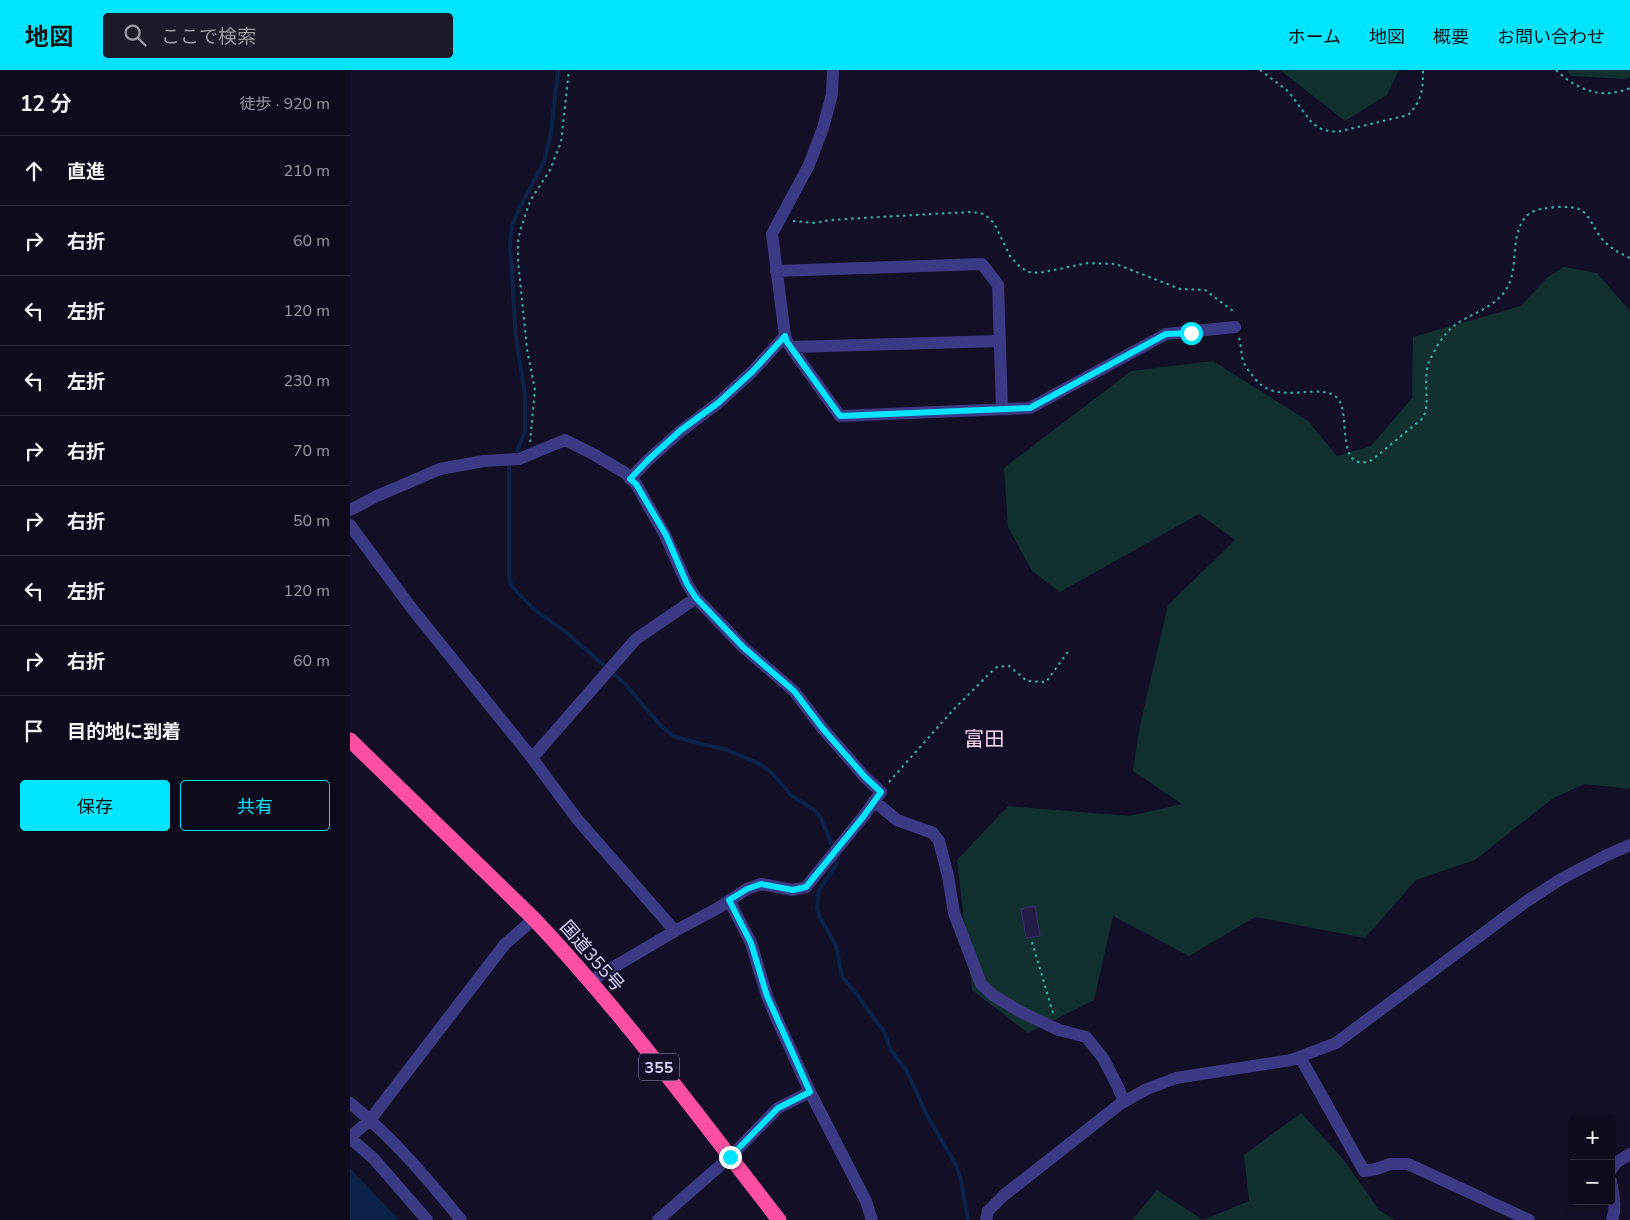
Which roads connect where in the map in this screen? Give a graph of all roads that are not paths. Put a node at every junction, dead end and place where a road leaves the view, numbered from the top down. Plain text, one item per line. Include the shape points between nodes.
1 (833, 70) edge
2 (776, 271) junction
3 (1235, 327) road end
4 (1000, 340) junction
5 (788, 342) junction
6 (1002, 410) junction
7 (630, 479) junction
8 (350, 510) edge
9 (350, 525) edge
10 (696, 598) junction
11 (350, 740) edge
12 (532, 758) junction
13 (878, 796) junction
14 (1630, 845) edge
15 (729, 900) junction
16 (534, 919) junction
17 (675, 931) junction
18 (590, 981) junction
19 (1300, 1057) junction
20 (810, 1092) junction
21 (1124, 1102) junction
22 (350, 1103) edge
23 (370, 1120) junction
24 (350, 1137) edge
25 (1630, 1154) edge
26 (730, 1157) junction
27 (1615, 1165) edge
28 (1615, 1205) edge
29 (427, 1220) edge
30 (461, 1220) edge
31 (658, 1220) edge
32 (779, 1220) edge
33 (872, 1220) edge
34 (986, 1220) edge
35 (1529, 1220) edge
36 (1612, 1220) edge

1 - 2 street via 832,94 823,128 809,165 772,234
2 - 4 street via 982,264 998,285
2 - 5 street
3 - 6 street via 1166,334 1030,408
4 - 5 street
4 - 6 street
5 - 6 street via 840,416
5 - 7 street via 718,403 681,430
7 - 8 street via 625,473 565,440 519,459 484,460 440,468
7 - 10 street via 666,535
9 - 12 street via 413,610
10 - 12 street via 636,639
10 - 13 street via 743,647 794,691
11 - 16 highway, 国道355号 / 355
12 - 17 street via 598,845
13 - 15 street via 806,887 793,890 761,884
13 - 21 street via 896,820 933,833 939,841 954,914 981,984 1021,1012 1059,1030 1086,1037 1103,1058
14 - 19 street via 1561,879 1336,1043
15 - 17 street
15 - 20 street via 751,943 767,996
16 - 18 highway, 国道355号 / 355
16 - 23 street via 505,944
17 - 18 street
18 - 26 highway, 国道355号 / 355
19 - 21 street via 1176,1078
19 - 35 street via 1364,1171 1390,1164 1408,1164
20 - 26 street via 778,1108
20 - 33 street via 866,1201
21 - 34 street via 1003,1196 988,1211
22 - 23 street
23 - 24 street
23 - 30 street via 427,1178
24 - 29 street via 374,1159
25 - 27 street
26 - 31 street
26 - 32 highway, 国道355号 / 355
28 - 36 street

